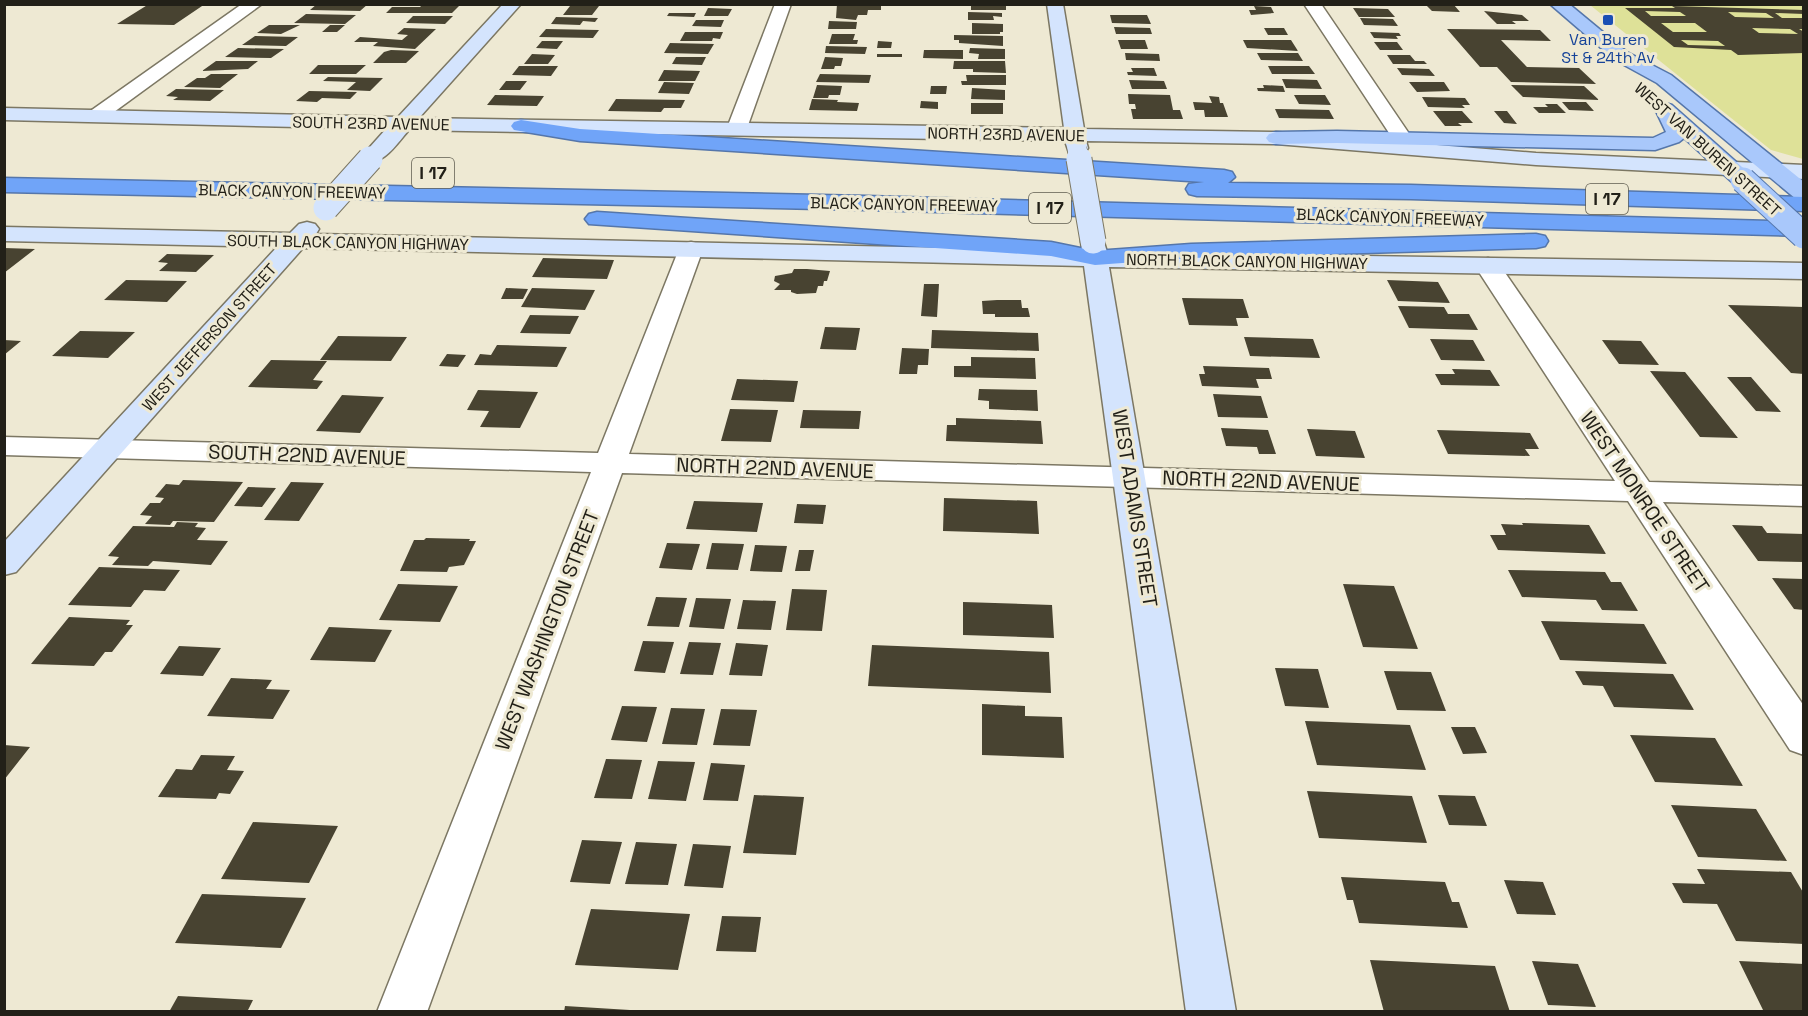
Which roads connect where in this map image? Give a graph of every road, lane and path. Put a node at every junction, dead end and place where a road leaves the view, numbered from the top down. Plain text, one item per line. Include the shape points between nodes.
1 (254, 4) edge
2 (513, 4) edge
3 (783, 4) edge
4 (1055, 4) edge
5 (1312, 4) edge
6 (1558, 4) edge
7 (1620, 56) junction
8 (1656, 100) junction
9 (4, 114) edge
10 (96, 116) junction
11 (402, 124) junction
12 (521, 126) junction
13 (737, 128) junction
14 (1276, 138) junction
15 (1402, 138) junction
16 (1076, 141) junction
17 (327, 171) dead end
18 (387, 172) dead end
19 (1738, 175) junction
20 (1794, 180) edge
21 (4, 185) edge
22 (1024, 185) dead end
23 (297, 191) junction
24 (1411, 192) junction
25 (1803, 204) edge
26 (1803, 229) edge
27 (305, 231) junction
28 (4, 234) edge
29 (1803, 236) edge
30 (691, 249) junction
31 (1094, 250) junction
32 (1488, 266) junction
33 (1803, 272) edge
34 (4, 446) edge
35 (110, 449) junction
36 (610, 463) junction
37 (1130, 477) junction
38 (1638, 492) junction
39 (1803, 496) edge
40 (4, 564) edge
41 (1803, 739) edge
42 (402, 1011) edge
43 (1211, 1011) edge

1 - 10 street
2 - 11 main road, WEST JEFFERSON STREET
3 - 13 street
4 - 16 main road, WEST ADAMS STREET
5 - 15 street
6 - 7 main road, WEST VAN BUREN STREET
7 - 8 main road, WEST VAN BUREN STREET via 1631,78
7 - 20 main road, WEST VAN BUREN STREET via 1664,79
8 - 15 main road via 1677,133 1655,144
8 - 19 main road, WEST VAN BUREN STREET
9 - 10 main road, SOUTH 23RD AVENUE
10 - 11 main road, SOUTH 23RD AVENUE
11 - 12 main road, SOUTH 23RD AVENUE
11 - 27 main road, WEST JEFFERSON STREET, bridge
12 - 13 main road, SOUTH 23RD AVENUE
12 - 24 highway via 580,135
13 - 16 main road, NORTH 23RD AVENUE
14 - 15 main road
14 - 16 main road, NORTH 23RD AVENUE
14 - 19 main road
16 - 31 main road, WEST ADAMS STREET, bridge
17 - 18 highway, BLACK CANYON FREEWAY / I 17
19 - 20 main road
19 - 29 main road, WEST VAN BUREN STREET, bridge
21 - 23 highway, BLACK CANYON FREEWAY / I 17
22 - 24 highway, BLACK CANYON FREEWAY / I 17
23 - 26 highway, BLACK CANYON FREEWAY / I 17
23 - 31 highway via 374,203
24 - 25 highway, BLACK CANYON FREEWAY / I 17
27 - 28 main road, SOUTH BLACK CANYON HIGHWAY
27 - 30 main road, SOUTH BLACK CANYON HIGHWAY
27 - 35 main road, WEST JEFFERSON STREET
29 - 31 highway
30 - 31 main road, NORTH BLACK CANYON HIGHWAY
30 - 36 street, WEST WASHINGTON STREET
31 - 32 main road, NORTH BLACK CANYON HIGHWAY
31 - 37 main road, WEST ADAMS STREET
32 - 33 main road, NORTH BLACK CANYON HIGHWAY
32 - 38 street, WEST MONROE STREET
34 - 35 street, SOUTH 22ND AVENUE
35 - 36 street, SOUTH 22ND AVENUE
35 - 40 main road, WEST JEFFERSON STREET
36 - 37 street, NORTH 22ND AVENUE
36 - 42 street, WEST WASHINGTON STREET
37 - 38 street, NORTH 22ND AVENUE
37 - 43 main road, WEST ADAMS STREET
38 - 39 street, NORTH 22ND AVENUE
38 - 41 street, WEST MONROE STREET

